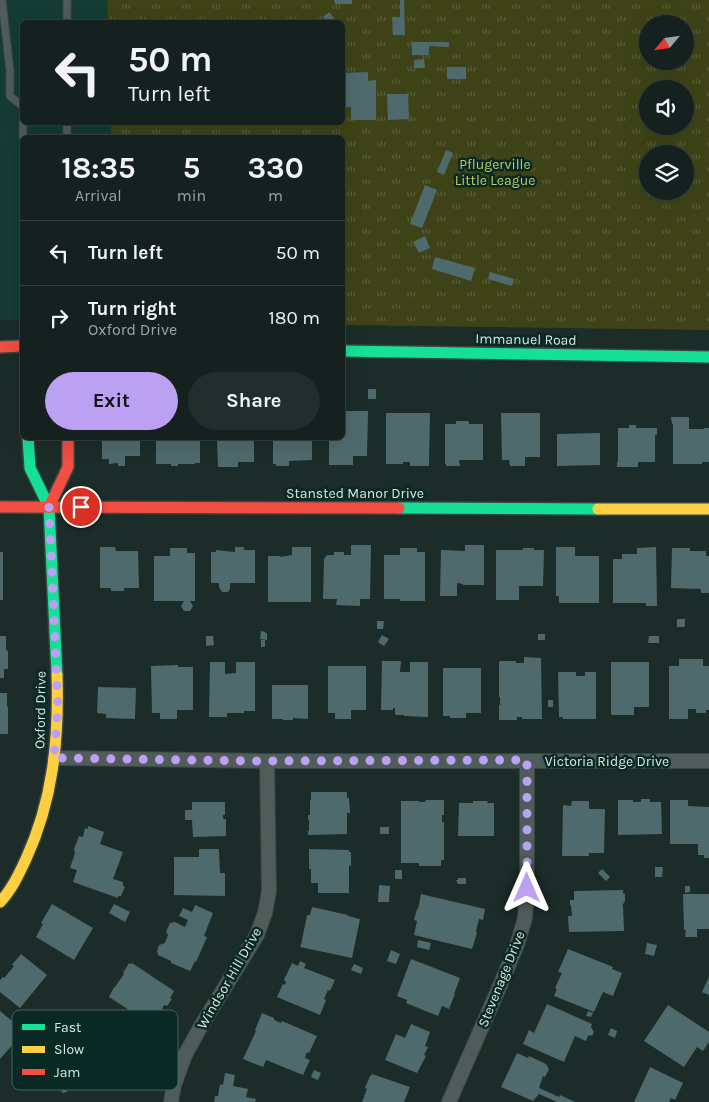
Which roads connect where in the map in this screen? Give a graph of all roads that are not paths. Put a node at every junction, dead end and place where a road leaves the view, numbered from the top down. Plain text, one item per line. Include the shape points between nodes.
1 (2, 0) edge
2 (67, 0) edge
3 (67, 20) edge
4 (20, 104) edge
5 (20, 346) edge
6 (0, 347) edge
7 (345, 351) edge
8 (709, 358) edge
9 (28, 440) edge
10 (68, 440) edge
11 (0, 507) edge
12 (49, 507) junction
13 (709, 510) edge
14 (54, 758) junction
15 (527, 760) junction
16 (267, 761) junction
17 (709, 761) edge
18 (0, 902) edge
19 (178, 1075) edge
20 (449, 1102) edge

1 - 4 lane via 10,96
2 - 3 lane
5 - 6 street
7 - 8 street, Immanuel Road
9 - 12 street via 30,468
10 - 12 street via 68,467
11 - 12 street, Stansted Manor Drive
12 - 13 street, Stansted Manor Drive
12 - 14 street, Oxford Drive via 58,707
14 - 16 street, Victoria Ridge Drive
14 - 18 street, Oxford Drive via 46,805 35,840
15 - 16 street, Victoria Ridge Drive
15 - 17 street, Victoria Ridge Drive
15 - 20 street, Stevenage Drive via 524,918 518,942
16 - 19 street, Windsor Hill Drive via 269,891 265,913 257,935 201,1026

